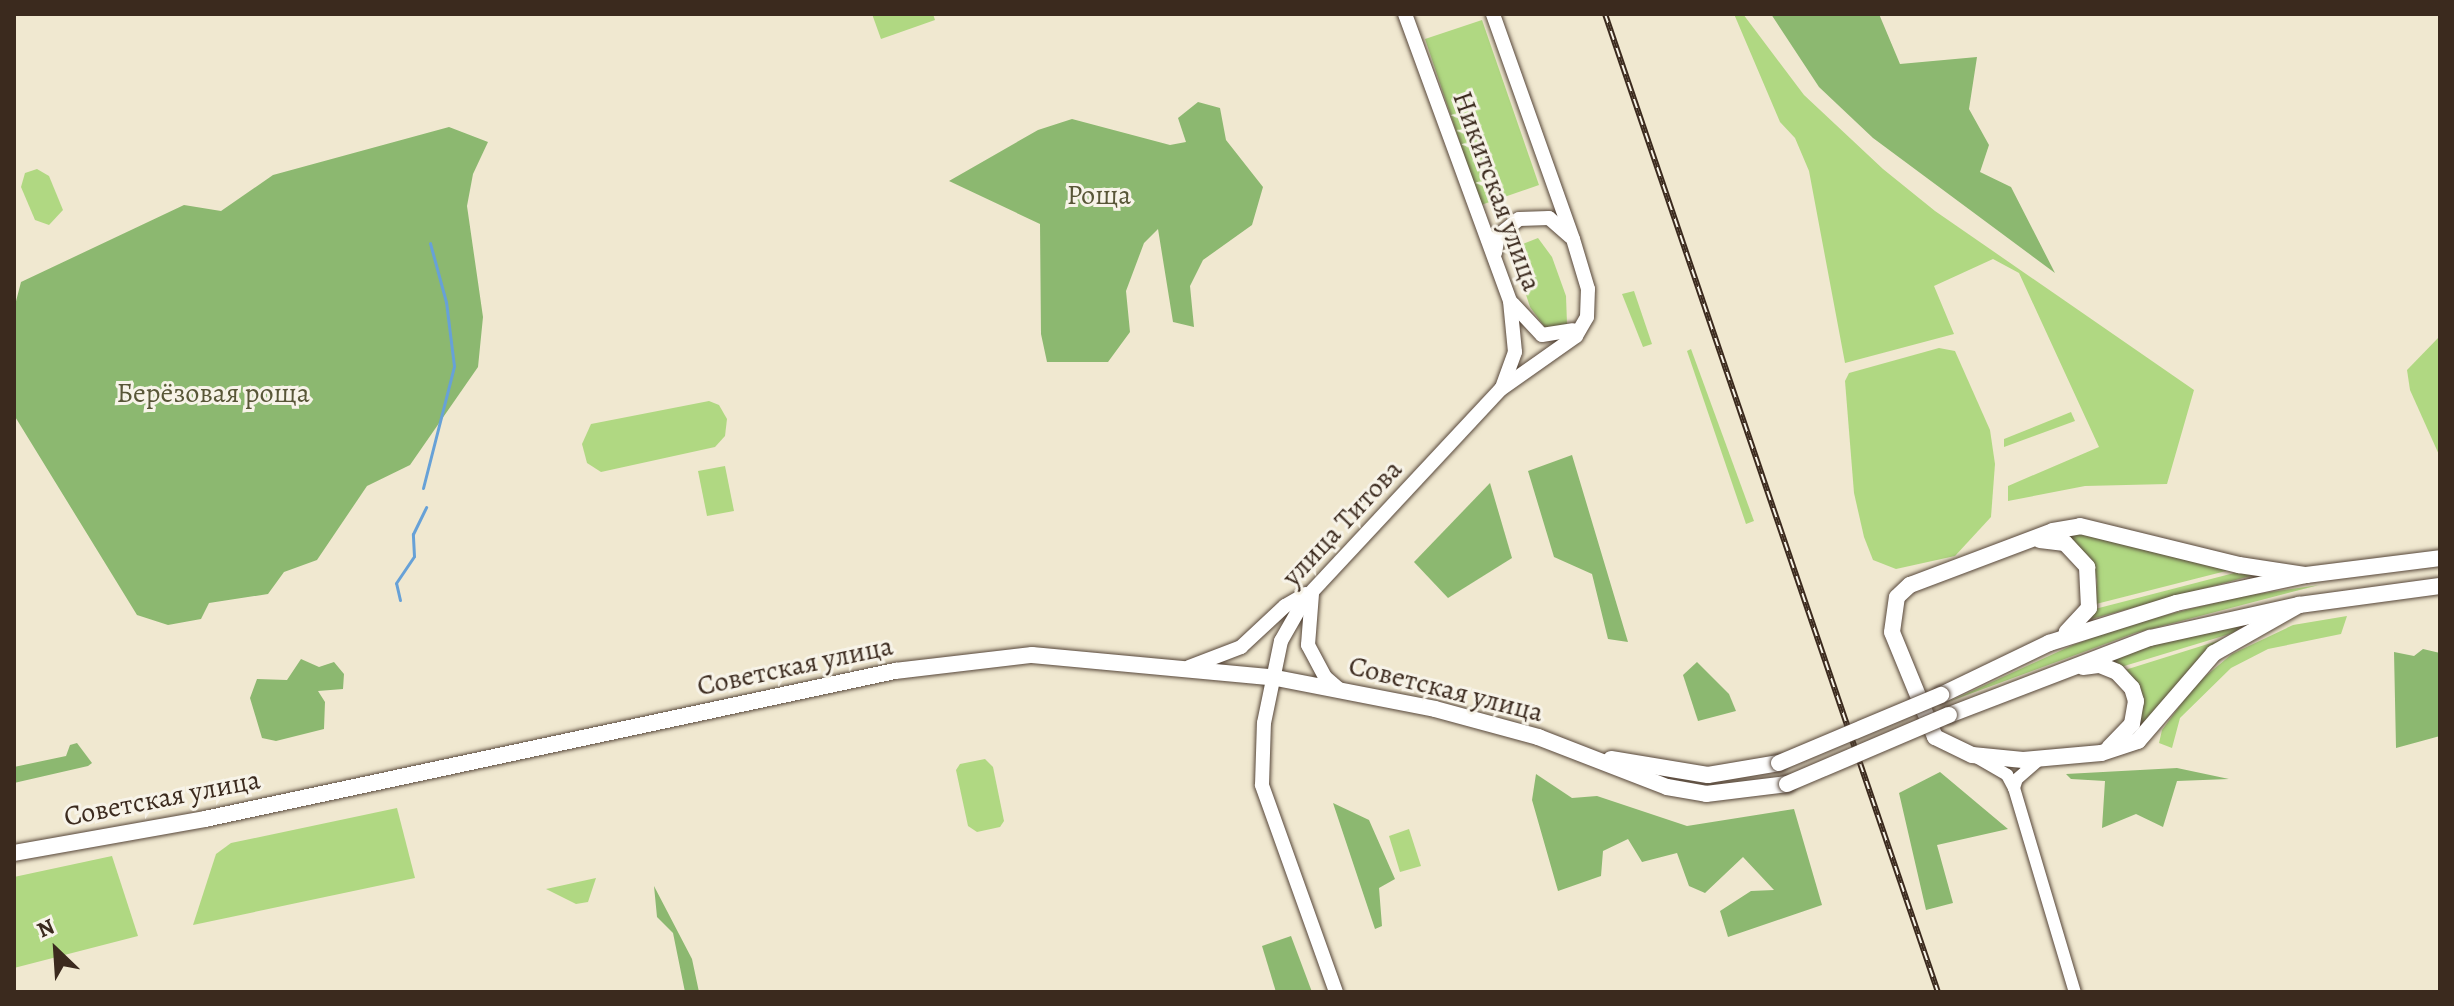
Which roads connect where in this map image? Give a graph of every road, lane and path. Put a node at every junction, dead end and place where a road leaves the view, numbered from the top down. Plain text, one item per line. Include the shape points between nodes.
1 (1405, 14) edge
2 (1493, 14) edge
3 (1573, 239) junction
4 (1495, 259) junction
5 (1510, 301) junction
6 (1585, 323) junction
7 (1501, 389) junction
8 (2031, 540) junction
9 (2440, 558) edge
10 (2306, 575) junction
11 (2440, 586) edge
12 (1314, 590) junction
13 (2299, 605) junction
14 (2049, 643) junction
15 (1189, 667) junction
16 (2064, 670) junction
17 (1271, 677) junction
18 (1339, 689) junction
19 (2101, 753) junction
20 (1972, 755) junction
21 (1589, 756) junction
22 (2042, 758) junction
23 (2014, 788) junction
24 (14, 853) edge
25 (1336, 992) edge
26 (2075, 992) edge

1 - 4 main road, Никитская улица
2 - 3 main road, Никитская улица
3 - 4 main road via 1549,218 1519,219 1498,236
3 - 6 main road, Никитская улица via 1588,289
4 - 5 main road, Никитская улица
5 - 6 main road via 1542,335 1562,334
5 - 7 main road, Никитская улица via 1515,352
6 - 7 main road
7 - 12 main road, улица Титова
8 - 10 main road via 2080,526 2105,529 2239,565
8 - 14 main road via 2065,543 2078,554 2091,584 2084,619
8 - 20 main road via 1910,585 1891,612 1896,652 1928,726 1944,743
9 - 10 main road
10 - 14 main road via 2176,603
11 - 13 main road
12 - 15 main road via 1285,606 1241,647
12 - 17 main road, улица Титова via 1292,618
12 - 18 main road via 1308,645 1325,677
13 - 16 main road via 2150,638
13 - 19 main road via 2214,653 2146,734
14 - 21 main road, bridge via 1779,763 1708,775
15 - 17 main road, Советская улица
15 - 24 main road, Советская улица via 1032,655 944,662 205,819
16 - 19 main road via 2100,665 2126,678 2132,688 2132,724 2118,743
16 - 21 main road, bridge via 1787,784 1706,794 1667,787
17 - 18 main road, Советская улица
17 - 25 main road, улица Титова via 1262,785
18 - 21 main road, Советская улица via 1465,717
19 - 22 main road
20 - 22 main road
20 - 23 street via 2007,775
22 - 23 street via 2029,765
23 - 26 street

